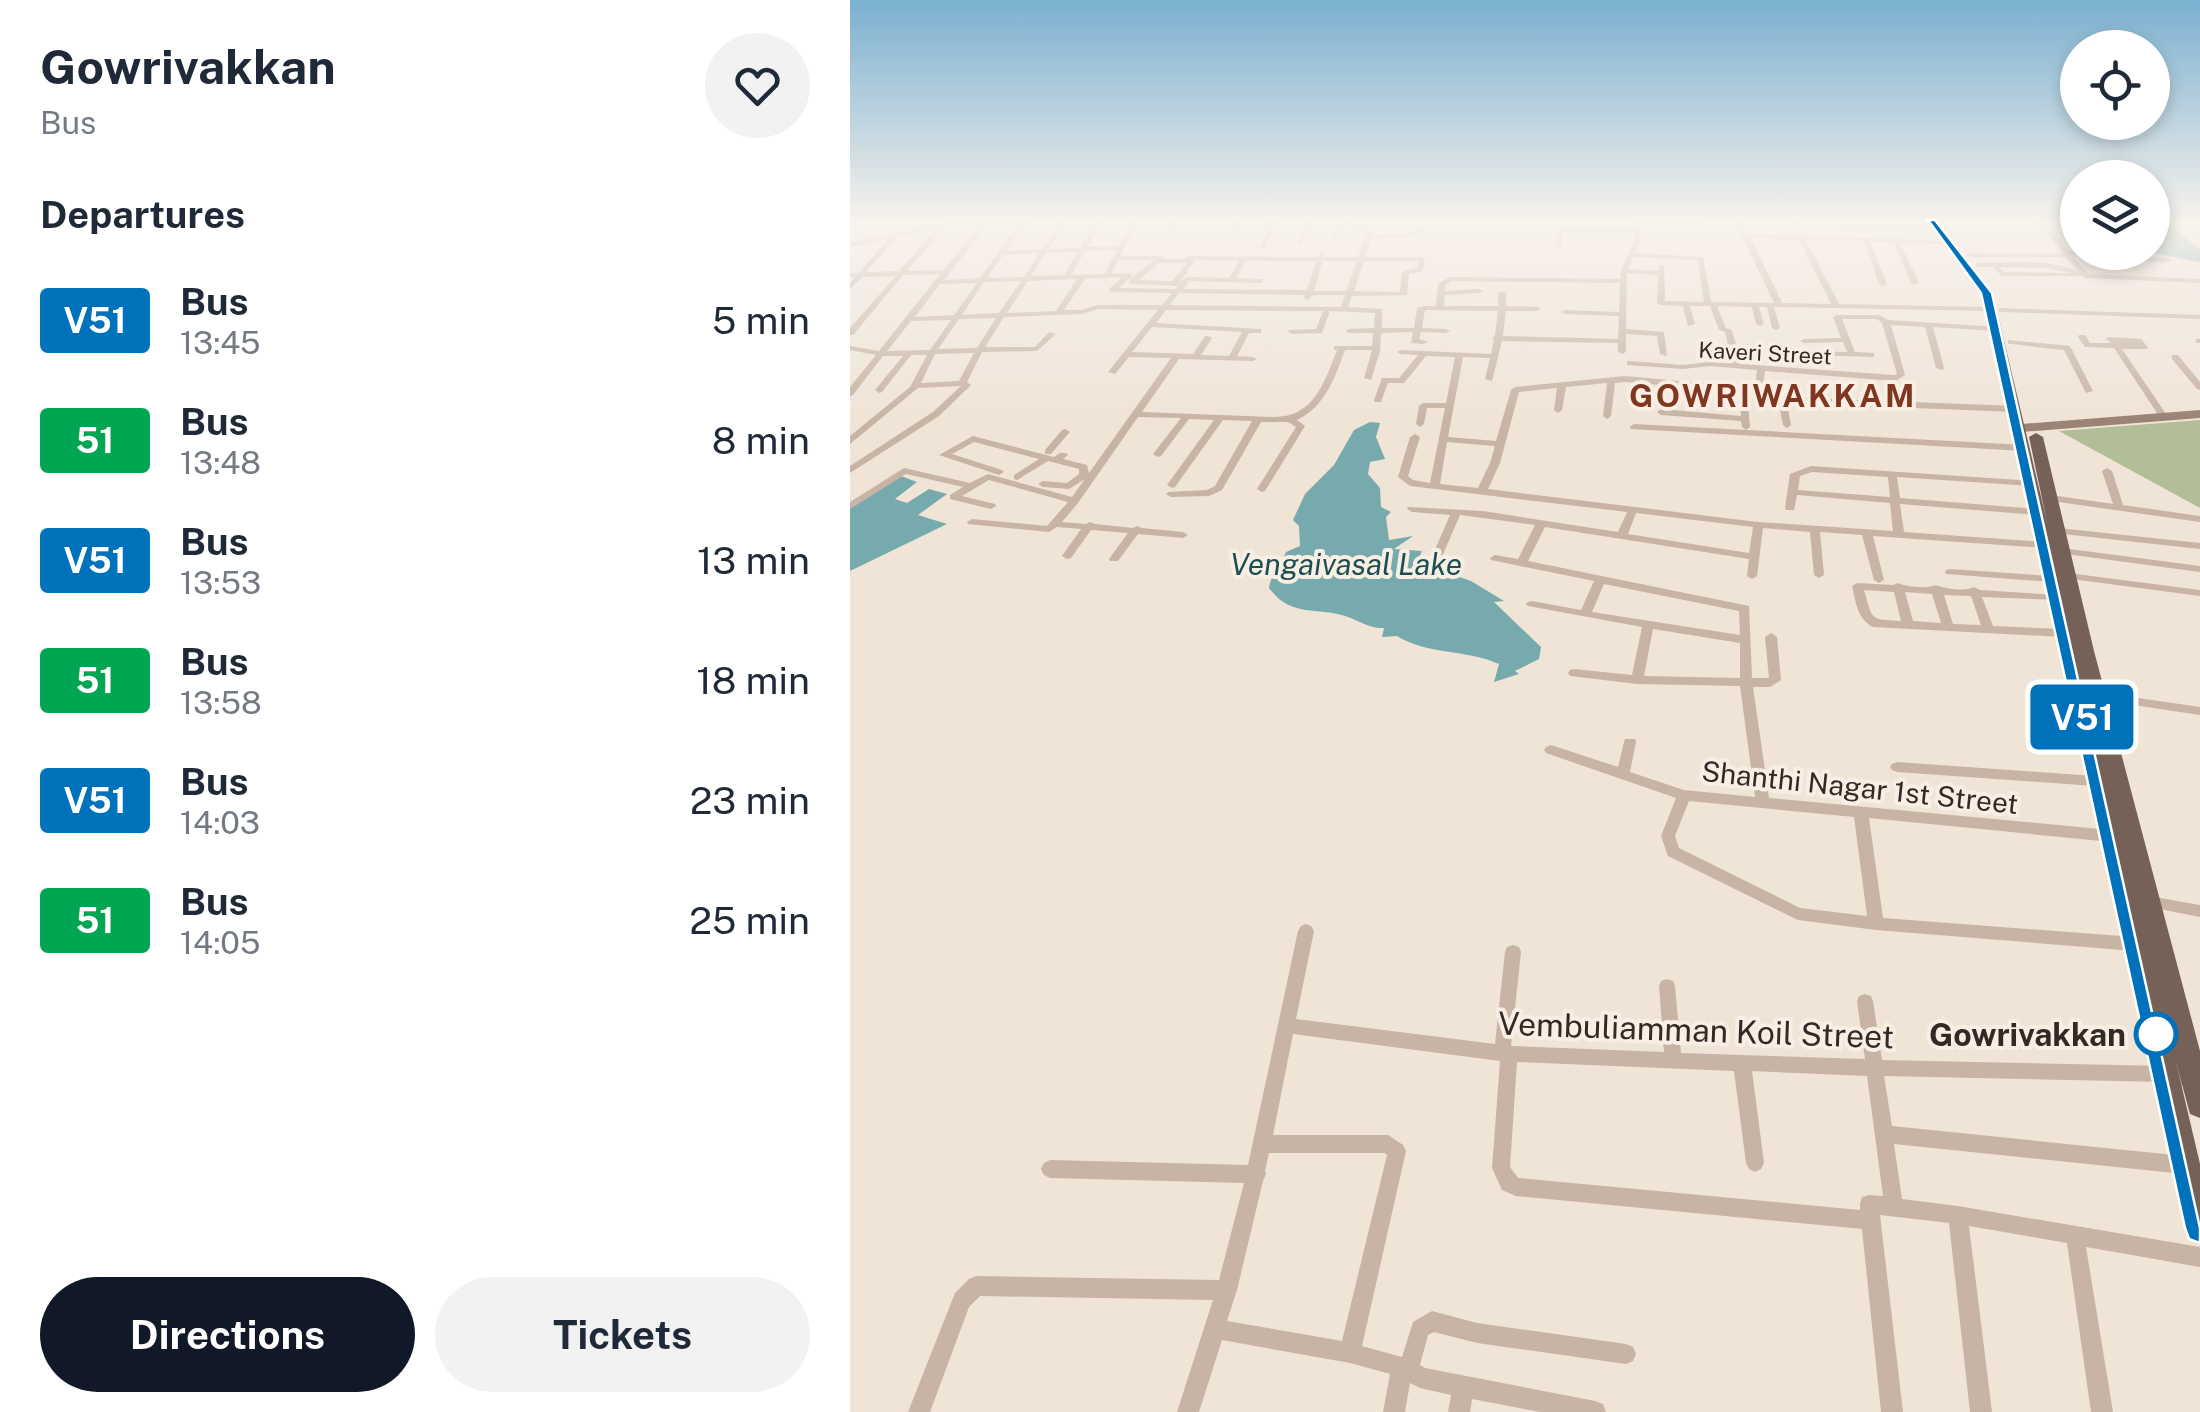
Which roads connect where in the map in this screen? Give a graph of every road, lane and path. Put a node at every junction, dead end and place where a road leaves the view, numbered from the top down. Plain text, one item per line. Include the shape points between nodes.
1 (888, 288) edge
2 (934, 288) edge
3 (975, 288) edge
4 (1020, 288) edge
5 (1075, 288) edge
6 (1115, 288) edge
7 (1141, 288) edge
8 (1178, 288) edge
9 (1222, 288) edge
10 (1312, 288) edge
11 (1350, 288) edge
12 (1403, 288) edge
13 (1444, 288) edge
14 (1502, 288) edge
15 (1624, 288) edge
16 (1660, 288) edge
17 (1707, 288) edge
18 (1767, 288) edge
19 (1826, 288) edge
20 (1984, 288) edge
21 (1996, 288) edge
22 (1113, 290) junction
23 (1479, 292) dead end
24 (1442, 293) junction
25 (1310, 294) junction
26 (1348, 294) junction
27 (1686, 303) junction
28 (1710, 303) junction
29 (1834, 304) junction
30 (1774, 305) junction
31 (1098, 306) junction
32 (1755, 306) junction
33 (1162, 308) junction
34 (1440, 308) junction
35 (1504, 308) junction
36 (1344, 309) junction
37 (1536, 309) dead end
38 (1305, 310) junction
39 (1327, 310) junction
40 (1059, 312) junction
41 (1565, 312) dead end
42 (1002, 314) junction
43 (1624, 314) junction
44 (956, 316) junction
45 (2200, 317) edge
46 (910, 319) junction
47 (1886, 322) junction
48 (1691, 324) dead end
49 (1760, 324) dead end
50 (1149, 325) junction
51 (1928, 325) junction
52 (2002, 326) junction
53 (1776, 328) dead end
54 (1247, 330) junction
55 (1378, 330) junction
56 (1418, 330) junction
57 (1258, 331) dead end
58 (1336, 331) dead end
59 (1350, 331) dead end
60 (1446, 331) dead end
61 (1292, 332) dead end
62 (1318, 332) junction
63 (850, 333) edge
64 (1052, 334) dead end
65 (1208, 338) dead end
66 (1496, 338) junction
67 (2081, 338) dead end
68 (1804, 340) dead end
69 (1846, 340) junction
70 (1623, 341) junction
71 (1424, 342) dead end
72 (2116, 346) dead end
73 (850, 348) edge
74 (1376, 348) junction
75 (979, 350) junction
76 (933, 351) junction
77 (909, 352) junction
78 (1401, 352) dead end
79 (1775, 352) dead end
80 (882, 354) junction
81 (1126, 354) junction
82 (1423, 354) junction
83 (1664, 354) dead end
84 (1852, 354) junction
85 (1871, 355) dead end
86 (1177, 356) junction
87 (1459, 356) junction
88 (1491, 356) junction
89 (1195, 357) junction
90 (2175, 357) dead end
91 (1232, 358) junction
92 (1253, 359) dead end
93 (1630, 363) dead end
94 (1736, 366) junction
95 (1761, 368) junction
96 (1940, 368) dead end
97 (1112, 372) dead end
98 (1368, 378) dead end
99 (1489, 378) dead end
100 (1610, 381) junction
101 (962, 383) junction
102 (1562, 385) junction
103 (915, 386) junction
104 (2200, 387) edge
105 (879, 390) dead end
106 (1743, 390) junction
107 (2089, 391) dead end
108 (850, 393) edge
109 (1378, 400) dead end
110 (1254, 404) dead end
111 (1450, 405) junction
112 (1558, 410) dead end
113 (1661, 412) dead end
114 (1185, 413) junction
115 (1136, 414) junction
116 (2200, 414) edge
117 (1607, 416) dead end
118 (1221, 417) junction
119 (2164, 417) junction
120 (1252, 418) junction
121 (1290, 419) junction
122 (1746, 420) junction
123 (1420, 424) dead end
124 (1786, 426) dead end
125 (1634, 427) dead end
126 (2024, 428) junction
127 (1065, 432) dead end
128 (1747, 436) junction
129 (1416, 437) dead end
130 (1444, 439) junction
131 (850, 441) edge
132 (1500, 444) junction
133 (1014, 445) junction
134 (1158, 454) dead end
135 (1053, 456) junction
136 (1103, 464) junction
137 (980, 467) junction
138 (850, 470) edge
139 (2107, 471) dead end
140 (1892, 474) junction
141 (1017, 477) junction
142 (2032, 483) junction
143 (1434, 484) junction
144 (969, 486) junction
145 (1262, 489) dead end
146 (1482, 489) junction
147 (1792, 492) junction
148 (2178, 498) dead end
149 (1074, 501) junction
150 (1894, 503) junction
151 (2045, 505) junction
152 (850, 506) edge
153 (991, 506) dead end
154 (1790, 508) dead end
155 (2119, 508) junction
156 (1412, 509) dead end
157 (1633, 509) junction
158 (1456, 512) junction
159 (2184, 516) junction
160 (2200, 519) edge
161 (972, 522) dead end
162 (1541, 524) junction
163 (1090, 525) junction
164 (1758, 525) junction
165 (1137, 529) junction
166 (1815, 529) junction
167 (1048, 530) junction
168 (1866, 533) junction
169 (1182, 535) dead end
170 (1899, 536) junction
171 (1621, 537) junction
172 (2055, 542) junction
173 (2200, 546) edge
174 (1066, 556) dead end
175 (1754, 557) junction
176 (1495, 558) dead end
177 (1436, 559) dead end
178 (1114, 560) dead end
179 (1521, 564) junction
180 (1950, 572) dead end
181 (2198, 572) edge
182 (1819, 575) dead end
183 (1752, 576) dead end
184 (1600, 580) junction
185 (1879, 580) dead end
186 (2059, 584) junction
187 (1898, 586) junction
188 (1936, 588) junction
189 (1974, 590) junction
190 (2200, 593) edge
191 (1532, 604) dead end
192 (1585, 614) junction
193 (1908, 624) junction
194 (1648, 626) junction
195 (1948, 626) junction
196 (1988, 628) junction
197 (2064, 633) junction
198 (1771, 637) dead end
199 (1746, 640) junction
200 (1574, 673) dead end
201 (1637, 680) junction
202 (1746, 683) junction
203 (2097, 696) junction
204 (2200, 712) edge
205 (1630, 742) dead end
206 (1551, 750) dead end
207 (1896, 767) dead end
208 (1623, 773) junction
209 (2095, 781) junction
210 (1684, 795) junction
211 (1763, 804) junction
212 (1861, 814) junction
213 (2111, 836) junction
214 (2149, 902) junction
215 (2200, 911) edge
216 (1876, 924) junction
217 (1306, 931) dead end
218 (2136, 944) junction
219 (1513, 952) dead end
220 (1667, 986) dead end
221 (1865, 1002) dead end
222 (1286, 1025) junction
223 (1506, 1054) junction
224 (1673, 1060) junction
225 (1742, 1063) junction
226 (1877, 1068) junction
227 (2166, 1074) junction
228 (2197, 1081) edge
229 (2200, 1104) edge
230 (1885, 1134) junction
231 (1265, 1144) junction
232 (1755, 1163) dead end
233 (2186, 1166) junction
234 (1050, 1168) dead end
235 (1257, 1174) junction
236 (1894, 1205) junction
237 (1958, 1214) junction
238 (1868, 1220) junction
239 (2200, 1228) edge
240 (2075, 1236) junction
241 (2200, 1257) edge
242 (1227, 1290) junction
243 (1218, 1328) junction
244 (1350, 1354) junction
245 (1626, 1354) dead end
246 (1405, 1368) junction
247 (1463, 1385) junction
248 (920, 1412) edge
249 (1188, 1412) edge
250 (1394, 1412) edge
251 (1459, 1412) edge
252 (1594, 1412) edge
253 (1892, 1412) edge
254 (1980, 1412) edge
255 (2102, 1412) edge

1 - 63 street
2 - 46 street
3 - 44 street
4 - 42 street
5 - 40 street
6 - 22 street
7 - 22 street
8 - 33 street
9 - 25 street
10 - 25 street
11 - 26 street
12 - 26 street via 1402,294
13 - 24 street
14 - 35 street
15 - 43 street
16 - 27 street via 1659,302
17 - 28 street
18 - 30 street
19 - 29 street
20 - 52 main road
21 - 52 main road
22 - 31 street
23 - 24 street
24 - 34 street
25 - 26 street
25 - 38 street
26 - 36 street
27 - 28 street
27 - 48 street
28 - 32 street
28 - 94 street
29 - 30 street
29 - 52 street
30 - 32 street
30 - 53 street
31 - 33 street
31 - 40 street
32 - 49 street
33 - 38 street
33 - 50 street
34 - 35 street
34 - 56 street via 1421,309
35 - 37 street
35 - 66 street
36 - 39 street
36 - 55 street via 1379,310
38 - 39 street
39 - 62 street
40 - 42 street
41 - 43 street
42 - 44 street
42 - 75 street
43 - 70 street
44 - 46 street
44 - 76 street
45 - 52 street
46 - 80 street
47 - 51 street
47 - 69 street via 1837,318
47 - 95 street, Kaveri Street via 1899,378
50 - 54 street
50 - 81 street
51 - 52 street
51 - 96 street
52 - 67 street via 2084,346
52 - 107 street via 2068,348
52 - 126 main road
54 - 57 street
54 - 91 street
55 - 56 street
55 - 59 street
55 - 74 street
56 - 60 street
56 - 71 street via 1414,341
58 - 62 street
61 - 62 street
64 - 75 street via 1034,350
65 - 89 street
66 - 70 street
66 - 88 street
68 - 69 street
69 - 84 street
70 - 83 street via 1661,334
72 - 119 street
73 - 80 street
74 - 98 street
74 - 121 street via 1338,348 1333,372 1306,413
75 - 76 street
75 - 101 street
76 - 77 street
76 - 103 street
77 - 80 street
77 - 105 street
78 - 82 street
79 - 84 street
80 - 108 street
81 - 86 street
81 - 97 street
82 - 87 street
82 - 109 street via 1401,382 1384,380
84 - 85 street
86 - 89 street
86 - 115 street
87 - 88 street
87 - 111 street
88 - 99 street
89 - 91 street
90 - 104 street
91 - 92 street
93 - 94 street, Kaveri Street
94 - 95 street, Kaveri Street
95 - 106 street via 1761,391
100 - 102 street
100 - 106 street
100 - 117 street
101 - 103 street
101 - 138 street via 967,386 936,414
102 - 112 street
102 - 132 street via 1512,392
103 - 131 street
106 - 122 street
110 - 120 street
111 - 123 street via 1423,406
111 - 130 street
113 - 122 street
114 - 115 street
114 - 118 street
114 - 134 street
115 - 136 street
116 - 119 street
118 - 120 street
118 - 120 street via 1171,489 1219,488
119 - 126 street
120 - 121 street
121 - 145 street via 1301,426
122 - 128 street
124 - 126 street via 1782,400
125 - 128 street
126 - 128 street
126 - 142 main road
126 - 151 main road
127 - 135 street
129 - 143 street via 1404,480
130 - 132 street
130 - 143 street
132 - 146 street
133 - 135 street
133 - 137 street
133 - 137 street via 973,439 944,454
135 - 136 street
135 - 141 street
135 - 141 street via 1086,471 1062,487
136 - 149 street
137 - 141 street
139 - 155 street
140 - 142 street
140 - 147 street via 1803,470 1795,474
140 - 150 street
142 - 151 main road
143 - 146 street
144 - 149 street via 988,477
144 - 152 street via 904,471
144 - 153 street via 953,497
146 - 157 street
147 - 150 street
147 - 154 street
148 - 159 street
149 - 167 street
150 - 151 street
150 - 170 street
151 - 155 street
151 - 172 main road
155 - 159 street
156 - 158 street
157 - 164 street
157 - 171 street
158 - 162 street
158 - 177 street
159 - 160 street
161 - 167 street
162 - 171 street
162 - 179 street
163 - 165 street
163 - 167 street
163 - 174 street
164 - 166 street
164 - 175 street
165 - 169 street
165 - 178 street
166 - 168 street
166 - 182 street
168 - 170 street
168 - 185 street
170 - 172 street
171 - 175 street
172 - 173 street
172 - 181 street
172 - 186 main road
175 - 183 street
176 - 179 street
179 - 184 street
180 - 186 street
184 - 192 street
184 - 199 street via 1745,609
186 - 189 street
186 - 190 street
186 - 197 main road
186 - 203 main road
187 - 188 street
187 - 193 street
187 - 193 street via 1857,586 1868,620
188 - 189 street
188 - 195 street
189 - 196 street
191 - 192 street
192 - 194 street
193 - 195 street
194 - 199 street
194 - 201 street
195 - 196 street
196 - 197 street
197 - 209 main road
198 - 202 street via 1774,682
199 - 202 street
200 - 201 street
201 - 202 street
202 - 211 street
203 - 204 street
203 - 214 main road
205 - 208 street
206 - 208 street, Shanthi Nagar 1st Street
207 - 209 street
208 - 210 street, Shanthi Nagar 1st Street
209 - 213 main road
210 - 211 street, Shanthi Nagar 1st Street
210 - 216 street via 1668,836 1673,852 1798,914
211 - 212 street, Shanthi Nagar 1st Street
212 - 213 street, Shanthi Nagar 1st Street
212 - 216 street
213 - 218 main road
214 - 215 street
214 - 228 main road
216 - 218 street
217 - 222 street
218 - 227 main road
219 - 223 street
220 - 224 street
221 - 226 street
222 - 223 street, Vembuliamman Koil Street
222 - 231 street
223 - 224 street, Vembuliamman Koil Street
223 - 238 street via 1501,1168 1516,1187
224 - 225 street, Vembuliamman Koil Street
225 - 226 street, Vembuliamman Koil Street
225 - 232 street
226 - 227 street, Vembuliamman Koil Street
226 - 230 street
227 - 228 street, Vembuliamman Koil Street
227 - 233 main road
228 - 229 main road
230 - 233 street
230 - 236 street
231 - 235 street
231 - 244 street via 1388,1144 1397,1152
233 - 239 main road
234 - 235 street
235 - 242 street
236 - 237 street
236 - 238 street via 1869,1204
237 - 240 street
237 - 254 street
238 - 253 street
240 - 241 street
240 - 255 street
242 - 243 street
242 - 248 street via 976,1286 962,1300
243 - 244 street
243 - 249 street
244 - 246 street
245 - 246 street via 1426,1322
246 - 247 street via 1420,1378
246 - 250 street
247 - 251 street
247 - 252 street

